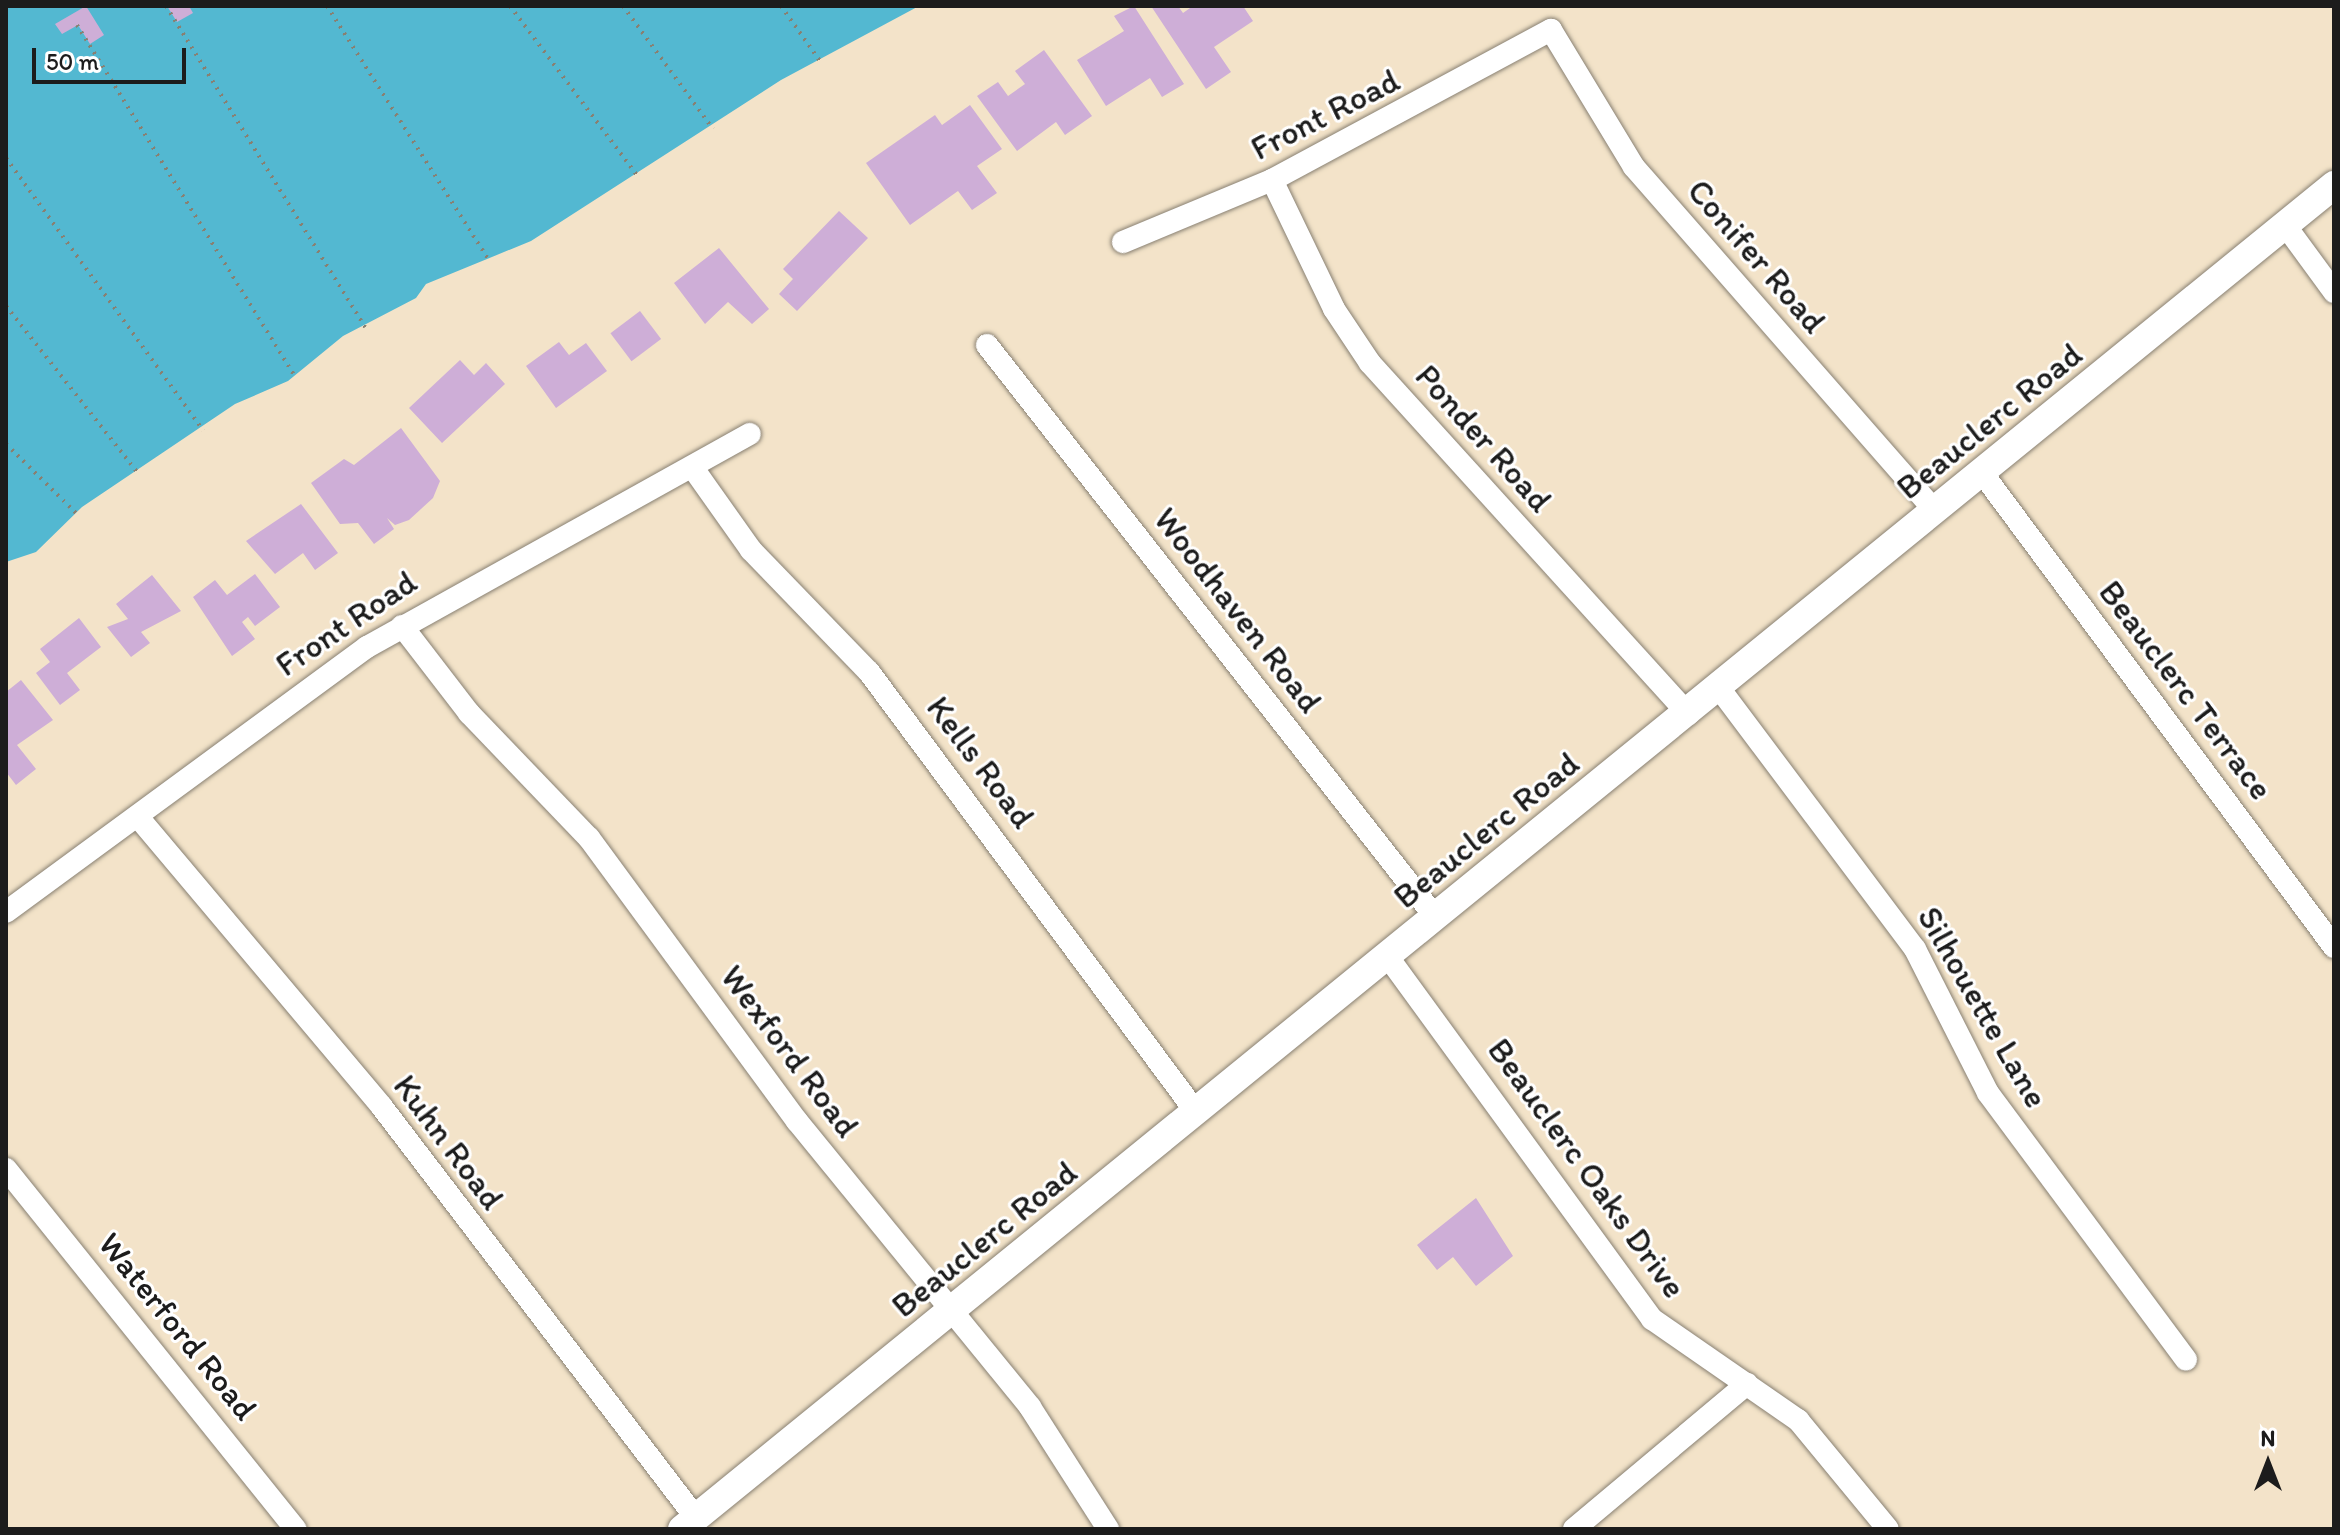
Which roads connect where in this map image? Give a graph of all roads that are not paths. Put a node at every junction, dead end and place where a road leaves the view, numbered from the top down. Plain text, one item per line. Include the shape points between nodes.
1 (1551, 30) joint
2 (1272, 180) junction
3 (2331, 195) edge
4 (2285, 225) junction
5 (1123, 242) dead end
6 (2334, 292) edge
7 (987, 345) dead end
8 (750, 434) dead end
9 (693, 468) junction
10 (1983, 474) junction
11 (1935, 511) junction
12 (402, 626) junction
13 (1719, 688) junction
14 (1688, 714) junction
15 (138, 817) junction
16 (6, 912) edge
17 (1436, 918) junction
18 (2334, 947) edge
19 (1388, 957) junction
20 (1196, 1112) junction
21 (6, 1169) edge
22 (951, 1312) junction
23 (2186, 1360) dead end
24 (1747, 1384) junction
25 (689, 1523) edge
26 (295, 1529) edge
27 (1108, 1529) edge
28 (1574, 1529) edge
29 (1888, 1529) edge

1 - 2 street, Front Road
1 - 11 street, Conifer Road via 1634,167
2 - 5 street, Front Road
2 - 14 street, Ponder Road via 1334,309 1370,363
3 - 4 street, Beauclerc Road
4 - 6 street
4 - 10 street, Beauclerc Road
7 - 17 street, Woodhaven Road
8 - 9 street, Front Road
9 - 12 street, Front Road
9 - 20 street, Kells Road via 751,550 869,672
10 - 11 street, Beauclerc Road
10 - 18 street, Beauclerc Terrace
11 - 13 street, Beauclerc Road
12 - 15 street, Front Road
12 - 22 street, Wexford Road via 469,713 589,838 797,1121
13 - 14 street, Beauclerc Road
13 - 23 street, Silhouette Lane via 1915,949 1988,1093
14 - 17 street, Beauclerc Road
15 - 16 street, Front Road
15 - 25 street, Kuhn Road via 382,1107
17 - 19 street, Beauclerc Road
19 - 20 street, Beauclerc Road
19 - 24 street, Beauclerc Oaks Drive via 1645,1310 1685,1348
20 - 22 street, Beauclerc Road
21 - 26 street, Waterford Road
22 - 25 street, Beauclerc Road
22 - 27 street, Wexford Road via 1030,1407
24 - 28 street
24 - 29 street, Beauclerc Oaks Drive via 1798,1420

